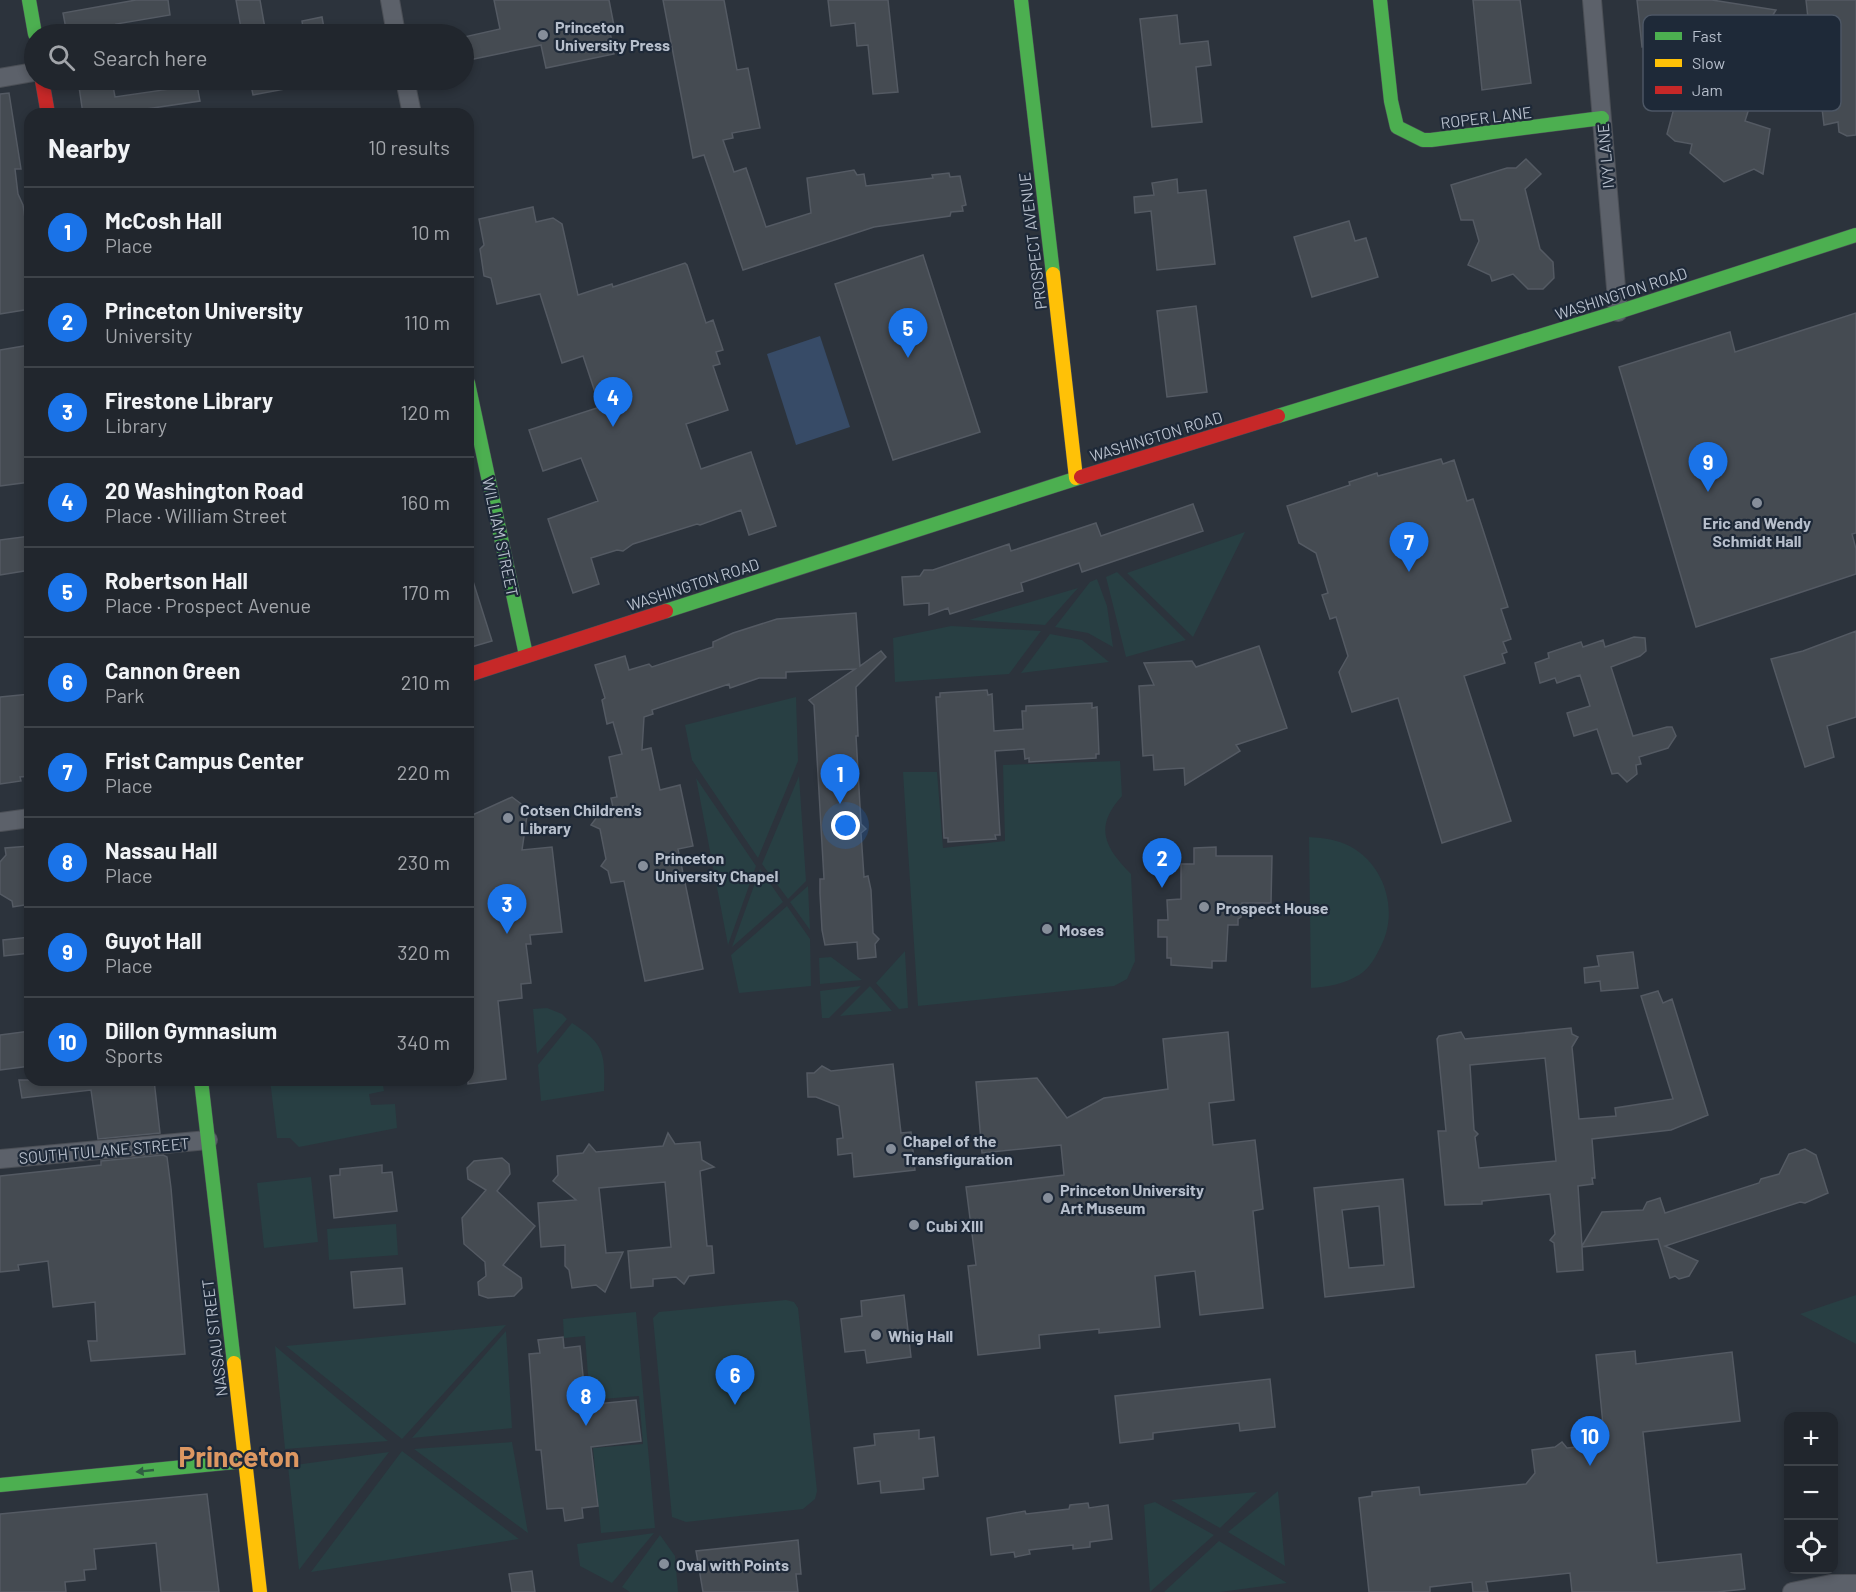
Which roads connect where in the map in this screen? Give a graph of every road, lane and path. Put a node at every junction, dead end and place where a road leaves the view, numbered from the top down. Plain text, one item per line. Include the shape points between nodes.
1 (29, 0) edge
2 (390, 0) edge
3 (1021, 0) edge
4 (1380, 0) edge
5 (1592, 0) edge
6 (33, 24) edge
7 (394, 24) edge
8 (24, 74) edge
9 (0, 78) edge
10 (44, 90) edge
11 (407, 90) edge
12 (47, 108) edge
13 (411, 108) edge
14 (1602, 118) junction
15 (1856, 235) edge
16 (1618, 312) junction
17 (474, 411) edge
18 (1076, 478) junction
19 (526, 655) junction
20 (474, 673) edge
21 (24, 819) edge
22 (0, 822) edge
23 (202, 1086) edge
24 (208, 1140) junction
25 (0, 1159) edge
26 (245, 1461) junction
27 (0, 1485) edge
28 (1856, 1584) edge
29 (260, 1592) edge
30 (1792, 1592) edge

1 - 6 main road
2 - 7 street
3 - 18 main road, PROSPECT AVENUE
4 - 14 main road, ROPER LANE via 1397,127 1422,140 1431,140
5 - 14 street, IVY LANE
8 - 9 street
10 - 12 main road
11 - 13 street
14 - 16 street, IVY LANE
15 - 16 main road, WASHINGTON ROAD
16 - 18 main road, WASHINGTON ROAD
17 - 19 main road, WILLIAM STREET
18 - 19 main road, WASHINGTON ROAD
19 - 20 main road, WASHINGTON ROAD
21 - 22 street
23 - 24 main road, NASSAU STREET
24 - 25 street, SOUTH TULANE STREET
24 - 26 main road, NASSAU STREET
26 -> 27 main road
26 - 29 main road, NASSAU STREET
28 - 30 street via 1831,1584

